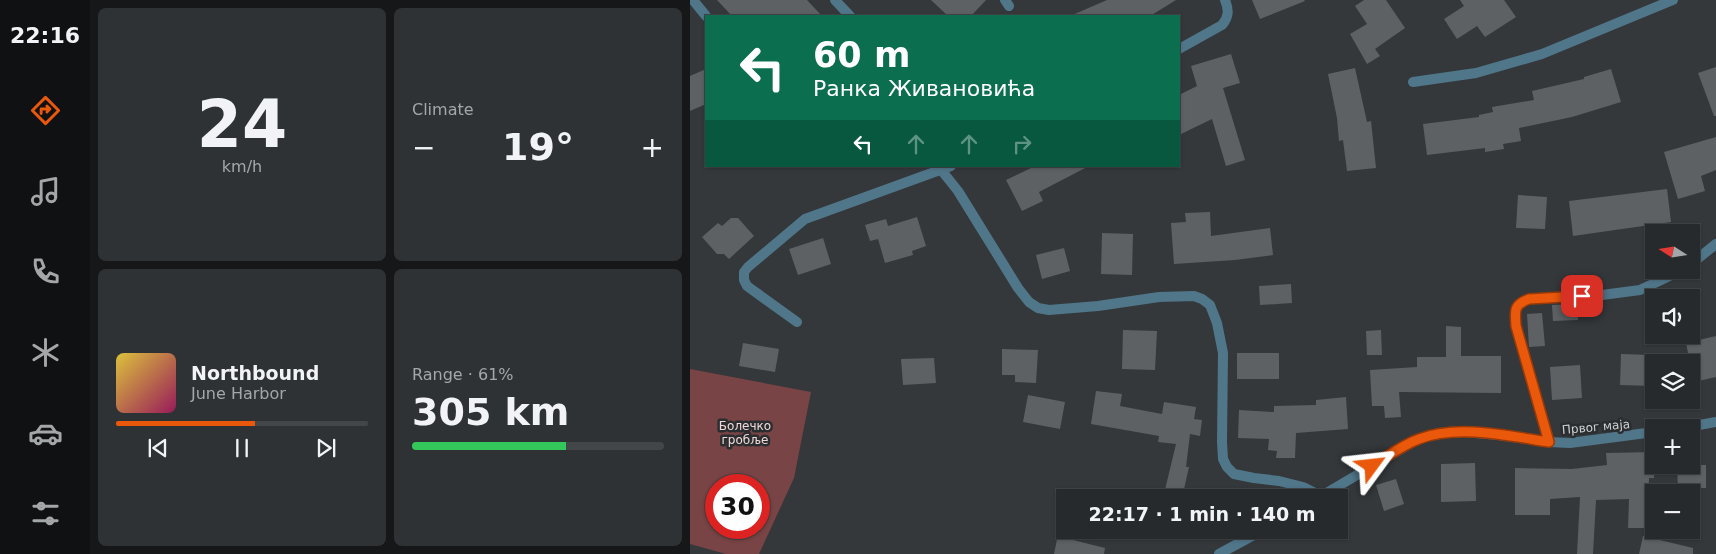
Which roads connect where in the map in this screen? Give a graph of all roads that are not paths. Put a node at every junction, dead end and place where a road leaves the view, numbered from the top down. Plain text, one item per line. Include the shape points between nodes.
1 (693, 0) edge
2 (835, 0) edge
3 (1225, 0) edge
4 (1673, 0) edge
5 (705, 15) edge
6 (849, 15) edge
7 (1180, 47) edge
8 (1413, 82) dead end
9 (944, 168) edge
10 (1716, 244) edge
11 (1700, 257) edge
12 (1663, 279) edge
13 (798, 322) dead end
14 (1716, 422) edge
15 (1700, 425) edge
16 (1645, 433) edge
17 (1549, 442) junction
18 (1307, 489) edge
19 (1332, 489) edge
20 (1246, 539) edge
21 (1219, 554) edge

1 - 5 street
2 - 6 street
3 - 7 street via 1227,20
4 - 8 street via 1542,54 1476,73
9 - 13 street via 805,219 753,261 744,272 747,286
9 - 18 street via 1018,288 1038,308 1059,311 1159,297 1194,296 1210,305 1223,353 1222,442 1227,467 1234,474
10 - 11 street
12 - 17 street via 1640,290 1529,299 1516,306 1516,326
14 - 15 street
16 - 17 street, Првог маја via 1570,443
17 - 19 street, Првог маја via 1464,432 1438,433 1418,439
20 - 21 street

